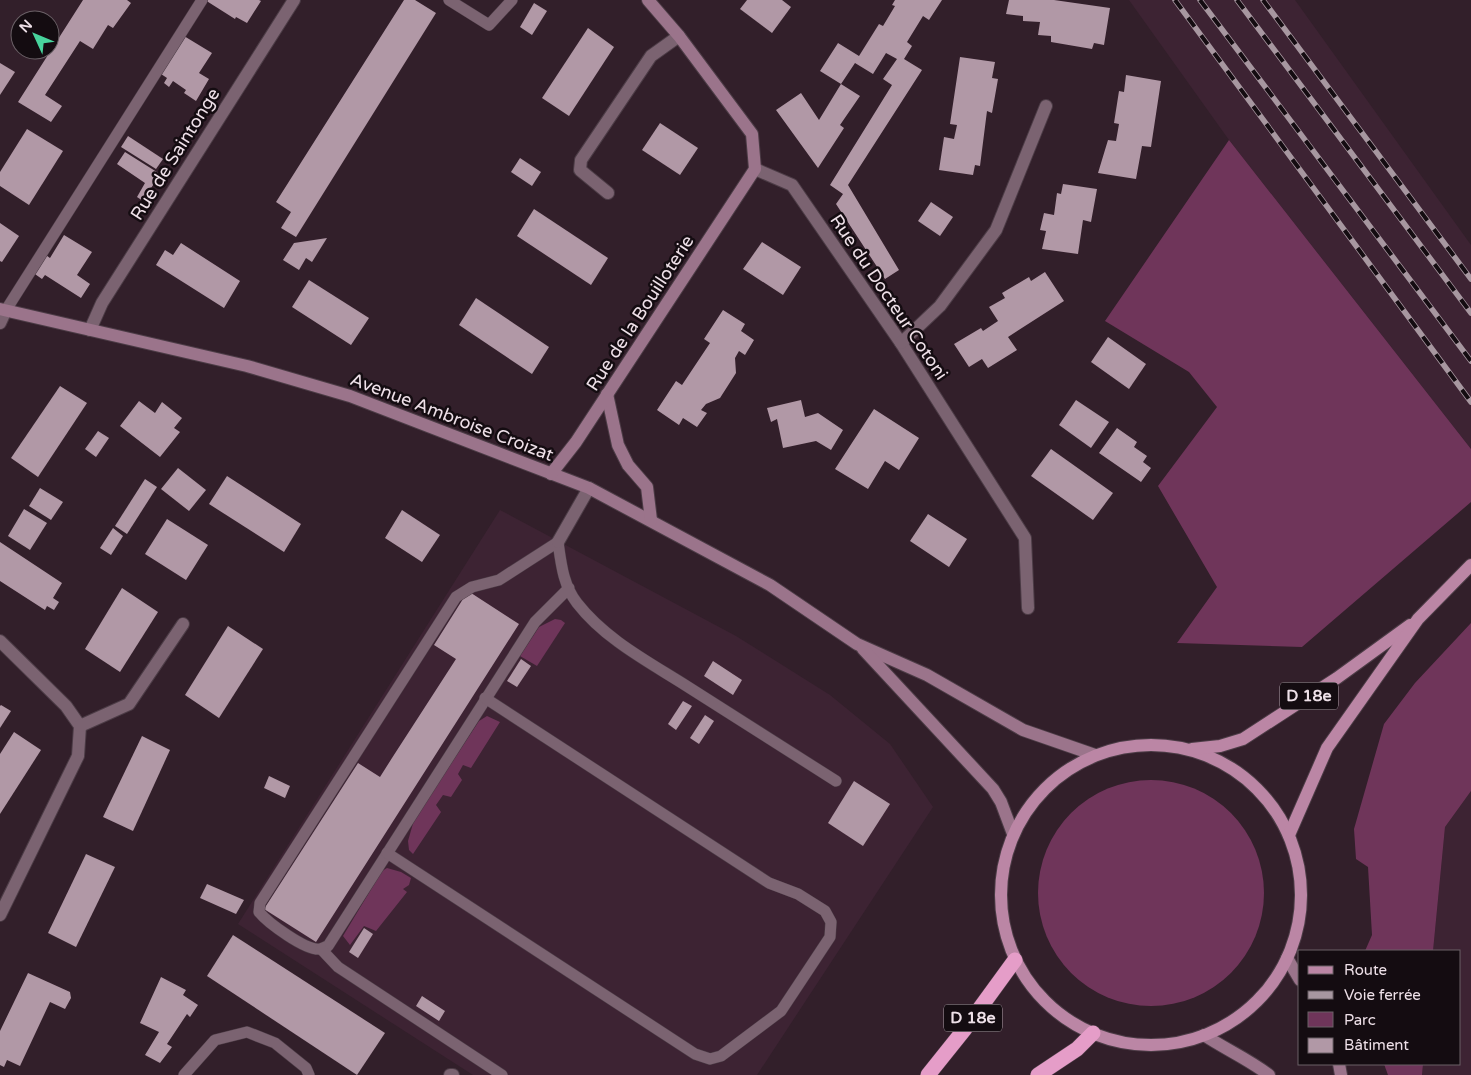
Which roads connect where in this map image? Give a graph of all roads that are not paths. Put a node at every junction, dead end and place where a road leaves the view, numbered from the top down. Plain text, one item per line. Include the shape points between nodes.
1 (202, 0) edge
2 (294, 0) edge
3 (449, 0) edge
4 (512, 0) edge
5 (648, 0) edge
6 (679, 36) junction
7 (1046, 106) dead end
8 (755, 169) junction
9 (608, 193) dead end
10 (3, 310) edge
11 (0, 323) edge
12 (90, 330) junction
13 (901, 343) junction
14 (607, 394) junction
15 (551, 474) junction
16 (589, 488) junction
17 (651, 520) junction
18 (558, 542) junction
19 (1471, 565) edge
20 (569, 588) junction
21 (1028, 608) dead end
22 (1418, 619) junction
23 (183, 624) dead end
24 (0, 641) edge
25 (857, 644) junction
26 (485, 698) junction
27 (80, 726) junction
28 (1190, 749) junction
29 (1095, 755) junction
30 (836, 781) dead end
31 (1013, 834) junction
32 (1289, 835) junction
33 (386, 853) junction
34 (0, 915) edge
35 (321, 949) junction
36 (1287, 958) junction
37 (1015, 960) junction
38 (1298, 977) edge
39 (1093, 1034) junction
40 (1204, 1035) junction
41 (184, 1075) edge
42 (309, 1075) edge
43 (502, 1075) edge
44 (928, 1075) edge
45 (1038, 1075) edge
46 (1269, 1075) edge

1 - 10 lane
2 - 12 street, Rue de Saintonge via 102,303
3 - 4 lane via 490,25
5 - 6 main road
6 - 8 main road via 752,134
6 - 9 street via 651,56 582,160 580,170
7 - 13 street via 996,230 940,306
8 - 13 street, Rue du Docteur Cotoni via 792,185
8 - 14 main road, Rue de la Bouilloterie
10 - 11 street
10 - 12 main road, Avenue Ambroise Croizat
12 - 15 main road, Avenue Ambroise Croizat via 247,366 350,396
13 - 21 street, Rue du Docteur Cotoni via 1025,538
14 - 15 main road, Rue de la Bouilloterie
14 - 17 main road via 618,445 628,465 647,487
15 - 16 main road, Avenue Ambroise Croizat
16 - 17 main road, Avenue Ambroise Croizat
16 - 18 street
17 - 25 main road, Avenue Ambroise Croizat via 770,585
18 - 20 lane via 562,574
18 - 35 lane via 499,580 472,586 456,597 260,903 260,912 266,921 308,947
19 - 22 main road, D 18e
20 - 26 lane via 535,622
20 - 30 lane via 575,601 595,624 629,649
22 - 28 main road, D 18e via 1337,678 1242,739 1220,746
22 - 32 main road, D 18e via 1327,748
23 - 27 street via 129,704
24 - 27 street via 66,706
25 - 29 main road, Avenue Ambroise Croizat via 928,675 1024,730
25 - 31 main road, Avenue Ambroise Croizat via 993,789
26 - 33 lane
26 - 33 lane via 769,883 798,894 825,911 831,922 830,937 781,1012 721,1056 710,1059 695,1054
27 - 34 street via 78,756
28 - 29 main road via 1150,744
28 - 32 main road via 1245,777 1270,802
29 - 31 main road via 1068,769 1045,788
31 - 37 main road via 1004,865 1001,897 1005,930
32 - 36 main road via 1298,865 1301,895 1297,927
33 - 35 lane via 328,946
35 - 43 lane via 338,967
36 - 38 main road
36 - 40 main road via 1271,985 1249,1008 1228,1024
37 - 39 main road via 1046,1002
37 - 44 highway, D 18e
39 - 40 main road via 1145,1045 1175,1043
39 - 45 highway
40 - 46 main road
41 - 42 lane via 215,1040 247,1032 275,1043 306,1068

